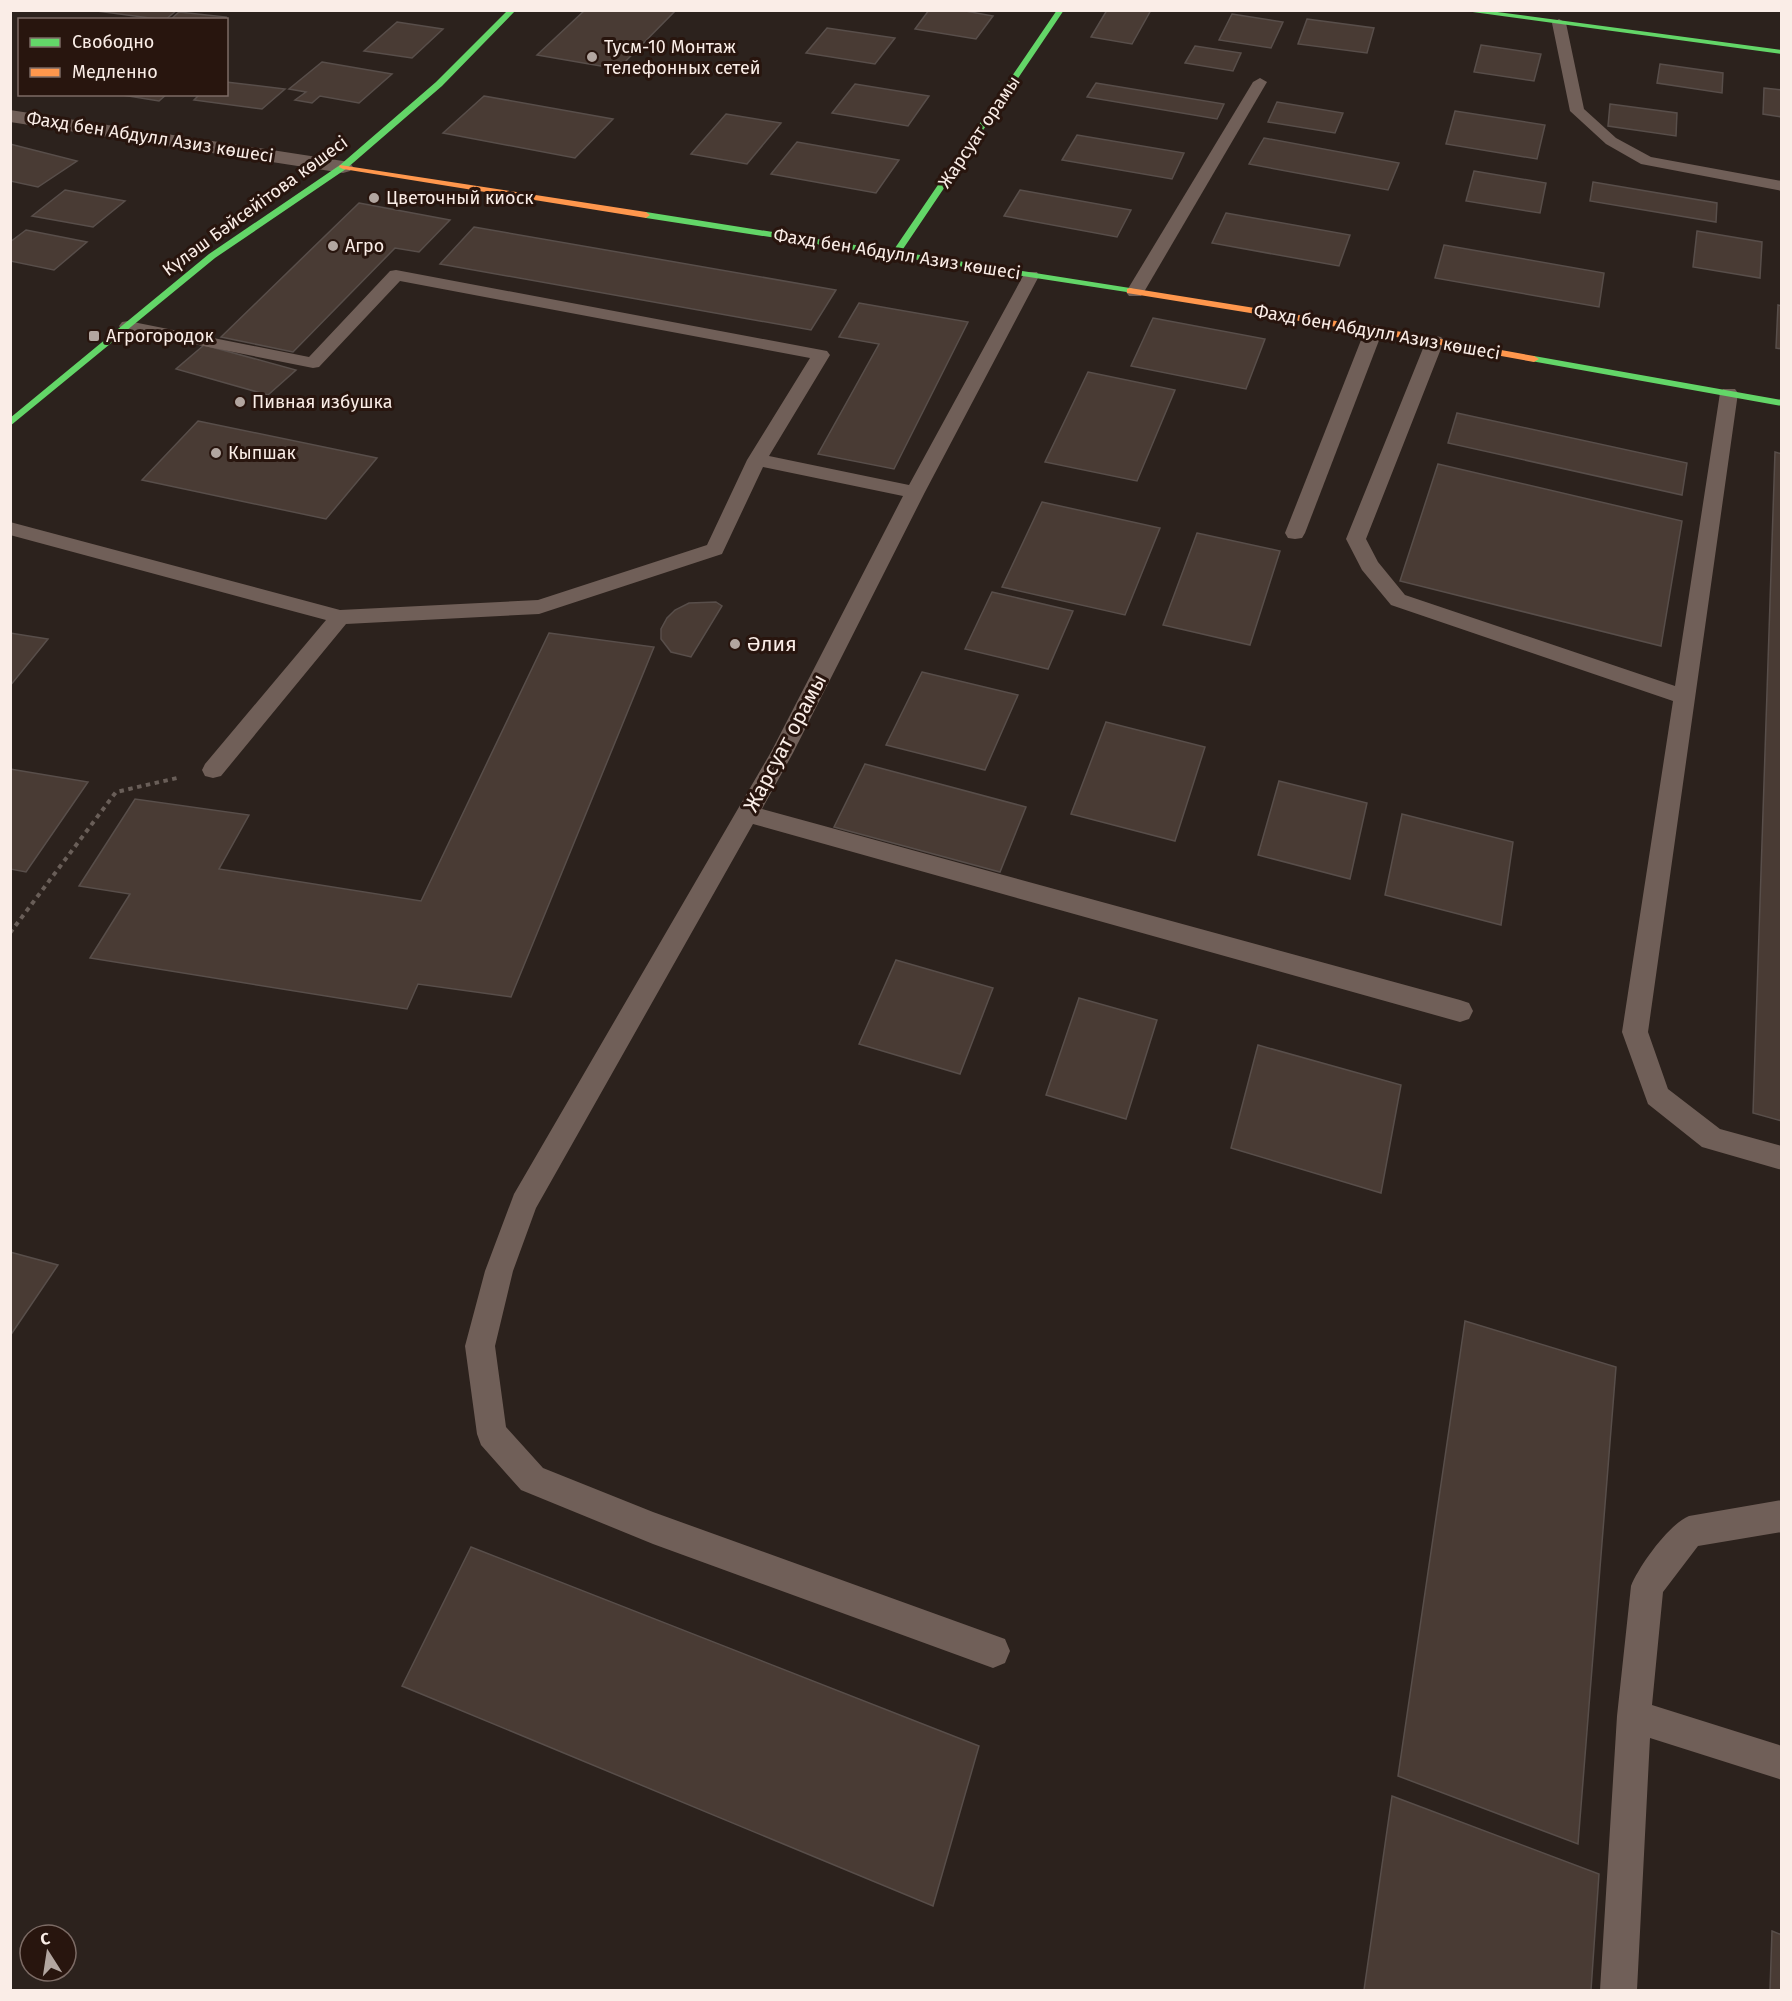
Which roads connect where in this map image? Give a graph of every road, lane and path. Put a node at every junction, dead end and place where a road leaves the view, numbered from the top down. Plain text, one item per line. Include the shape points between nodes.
1 (513, 10) edge
2 (1061, 10) edge
3 (1461, 10) edge
4 (1559, 23) junction
5 (1782, 52) edge
6 (1260, 82) dead end
7 (10, 116) edge
8 (342, 167) junction
9 (1782, 186) edge
10 (896, 254) junction
11 (1031, 276) junction
12 (1135, 292) junction
13 (128, 326) junction
14 (1374, 330) junction
15 (1435, 341) junction
16 (1729, 393) junction
17 (1782, 403) edge
18 (10, 423) edge
19 (757, 460) junction
20 (915, 492) junction
21 (10, 528) edge
22 (1294, 533) dead end
23 (339, 617) junction
24 (1684, 697) junction
25 (213, 770) joint
26 (747, 814) junction
27 (10, 933) edge
28 (1460, 1011) dead end
29 (1782, 1158) edge
30 (1782, 1516) edge
31 (993, 1651) dead end
32 (1634, 1716) junction
33 (1782, 1763) edge
34 (1618, 1990) edge

1 - 8 street, Күләш Бәйсейітова көшесі via 439,84
2 - 10 street, Жарсуат орамы
3 - 4 street
4 - 5 street
4 - 9 lane via 1577,111 1611,141 1647,161
6 - 12 lane
7 - 8 street, Фахд бен Абдулл Азиз көшесі
8 - 10 street, Фахд бен Абдулл Азиз көшесі
8 - 13 street, Күләш Бәйсейітова көшесі via 212,256
10 - 11 street, Фахд бен Абдулл Азиз көшесі
11 - 12 street, Фахд бен Абдулл Азиз көшесі
11 - 20 lane, Жарсуат орамы
12 - 14 street, Фахд бен Абдулл Азиз көшесі
13 - 18 street, Күләш Бәйсейітова көшесі
13 - 19 lane via 313,363 396,275 821,355
14 - 15 street, Фахд бен Абдулл Азиз көшесі
14 - 22 lane
15 - 16 street, Фахд бен Абдулл Азиз көшесі
15 - 24 lane via 1356,539 1369,565 1398,600
16 - 17 street, Фахд бен Абдулл Азиз көшесі
16 - 24 lane
19 - 20 lane
19 - 23 lane via 715,549 539,607
20 - 26 lane, Жарсуат орамы
21 - 23 lane
23 - 25 lane
24 - 29 lane via 1635,1032 1657,1096 1712,1139
25 - 27 path via 116,792
26 - 28 lane
26 - 31 lane, Жарсуат орамы via 524,1203 499,1271 480,1346 492,1434 532,1479 653,1528
30 - 32 lane via 1689,1532 1647,1586
32 - 33 lane
32 - 34 lane

